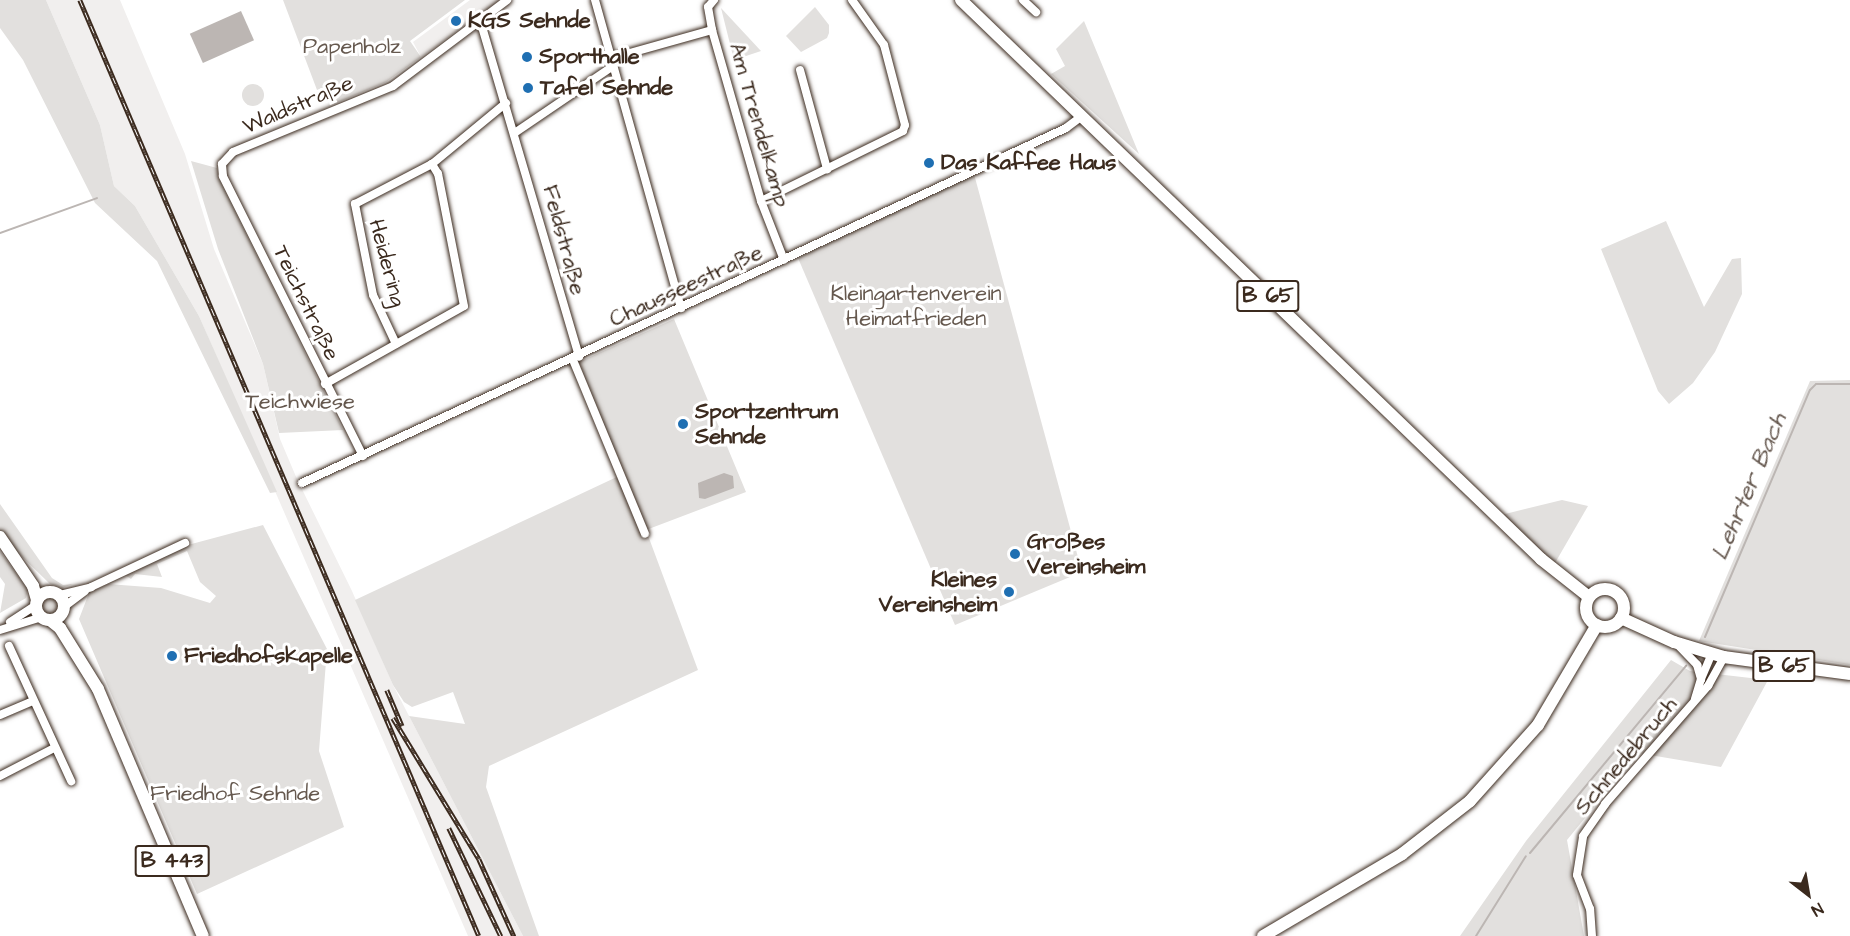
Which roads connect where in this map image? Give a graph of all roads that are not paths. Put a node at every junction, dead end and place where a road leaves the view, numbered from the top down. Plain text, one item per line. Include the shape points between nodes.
1 (507, 0) edge
2 (595, 0) edge
3 (714, 0) edge
4 (852, 0) edge
5 (1023, 0) edge
6 (969, 3) edge
7 (1036, 12) dead end
8 (480, 20) junction
9 (712, 30) junction
10 (613, 62) junction
11 (800, 70) dead end
12 (506, 103) junction
13 (1082, 116) junction
14 (516, 132) junction
15 (222, 164) joint
16 (432, 164) junction
17 (827, 169) junction
18 (761, 201) junction
19 (783, 260) junction
20 (681, 308) junction
21 (396, 344) junction
22 (576, 358) junction
23 (325, 384) junction
24 (363, 456) junction
25 (302, 483) dead end
26 (645, 534) dead end
27 (3, 540) edge
28 (185, 543) dead end
29 (1589, 597) junction
30 (59, 601) junction
31 (37, 602) junction
32 (1621, 618) junction
33 (46, 619) junction
34 (1597, 625) junction
35 (0, 629) edge
36 (1674, 642) junction
37 (9, 646) dead end
38 (1718, 655) junction
39 (90, 674) junction
40 (1850, 674) edge
41 (1701, 680) junction
42 (33, 701) junction
43 (1694, 703) junction
44 (0, 715) edge
45 (54, 748) junction
46 (0, 776) edge
47 (71, 782) dead end
48 (203, 936) edge
49 (1263, 936) edge
50 (1592, 936) edge

1 - 8 street, Waldstraße
2 - 10 street
3 - 9 street, Am Trendelkamp via 708,8
4 - 17 street via 884,45 905,124 898,136
5 - 7 street
6 - 13 main road, B 65
8 - 12 street, Feldstraße
8 - 15 street, Waldstraße via 393,86 233,152
9 - 10 street
9 - 18 street, Am Trendelkamp
10 - 14 street
10 - 20 street
11 - 17 street
12 - 14 street, Feldstraße
12 - 16 street, Heidering
13 - 19 street, Chausseestraße via 1066,128
13 - 29 main road, B 65 via 1541,559
14 - 22 street, Feldstraße
15 - 23 street, Teichstraße via 223,176
16 - 21 street, Heidering via 465,301 460,309
16 - 21 street, Heidering via 355,204 373,295
17 - 18 street
18 - 19 street, Am Trendelkamp
19 - 20 street, Chausseestraße
20 - 22 street, Chausseestraße
21 - 23 street, Heidering
22 - 24 street, Chausseestraße
22 - 26 street, Feldstraße
23 - 24 street, Teichstraße
24 - 25 street, Chausseestraße
27 - 30 main road, B 443
27 - 31 main road, B 443
28 - 30 street
29 - 32 main road via 1604,588 1616,592 1624,607
29 - 34 main road via 1588,616
30 - 31 main road
30 - 33 main road
30 - 39 main road, B 443
31 - 33 main road
31 - 35 street
32 - 34 main road via 1607,627
32 - 36 main road, B 65
33 - 35 street
33 - 39 main road, B 443 via 60,628
34 - 49 main road via 1538,725 1470,801 1402,854
36 - 38 main road, B 65
36 - 41 street via 1694,659
37 - 42 street
38 - 40 main road, B 65
38 - 41 street, Schnedebruch
38 - 43 street, Schnedebruch
39 - 48 main road, B 443
41 - 43 street, Schnedebruch
42 - 44 street
42 - 45 street
43 - 50 street, Schnedebruch via 1605,804 1583,836 1577,875 1590,909
45 - 46 street
45 - 47 street

